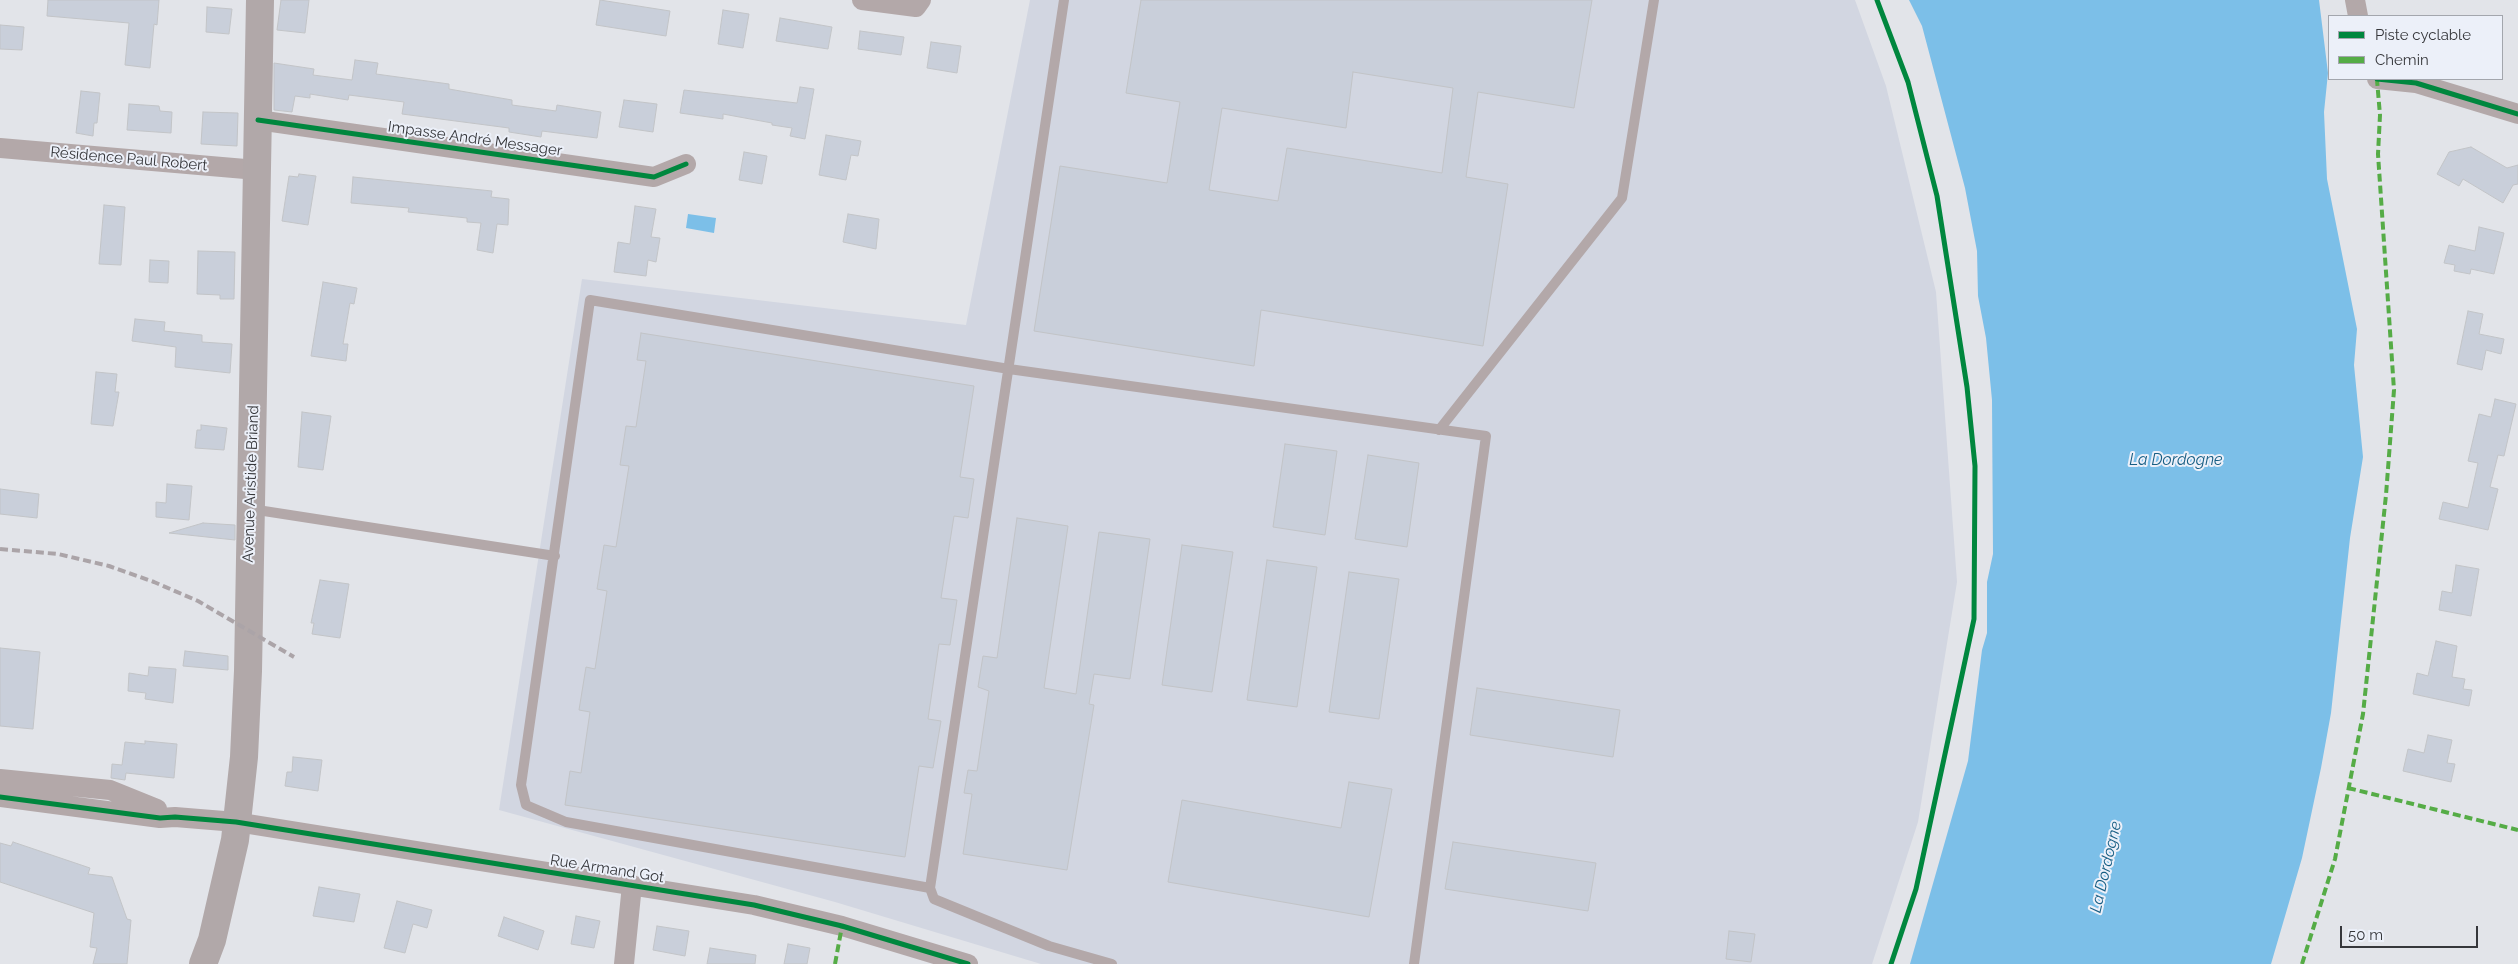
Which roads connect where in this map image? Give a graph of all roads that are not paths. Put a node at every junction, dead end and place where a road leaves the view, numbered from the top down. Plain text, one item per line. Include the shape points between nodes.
1 (260, 0) edge
2 (862, 0) edge
3 (921, 0) edge
4 (1064, 0) edge
5 (1654, 0) edge
6 (2355, 0) edge
7 (2358, 15) edge
8 (2377, 80) edge
9 (2518, 114) edge
10 (258, 120) junction
11 (0, 148) edge
12 (686, 164) dead end
13 (257, 170) junction
14 (1009, 369) junction
15 (1439, 430) junction
16 (250, 509) junction
17 (555, 556) junction
18 (0, 779) edge
19 (0, 797) edge
20 (175, 817) junction
21 (236, 822) junction
22 (632, 885) junction
23 (930, 888) junction
24 (204, 964) edge
25 (624, 964) edge
26 (968, 964) edge
27 (1112, 964) edge
28 (1414, 964) edge

1 - 10 main road, Avenue Aristide Briand
2 - 3 street via 916,7
4 - 14 lane
5 - 15 lane via 1622,198
6 - 7 street
8 - 9 street via 2416,83
10 - 12 street, Impasse André Messager via 654,178
10 - 13 main road, Avenue Aristide Briand
11 - 13 street, Résidence Paul Robert
13 - 16 main road, Avenue Aristide Briand
14 - 15 lane
14 - 17 lane via 590,300
14 - 23 lane
15 - 28 lane via 1486,436
16 - 17 lane
16 - 21 main road, Avenue Aristide Briand via 248,672 244,757
17 - 23 lane via 520,785 526,805 566,822
18 - 20 street via 110,790
19 - 20 street via 160,818
20 - 21 street, Rue Armand Got
21 - 22 street, Rue Armand Got
21 - 24 main road, Avenue Aristide Briand via 233,848
22 - 25 street
22 - 26 street, Rue Armand Got via 763,907 842,926
23 - 27 lane via 934,899 1049,946

